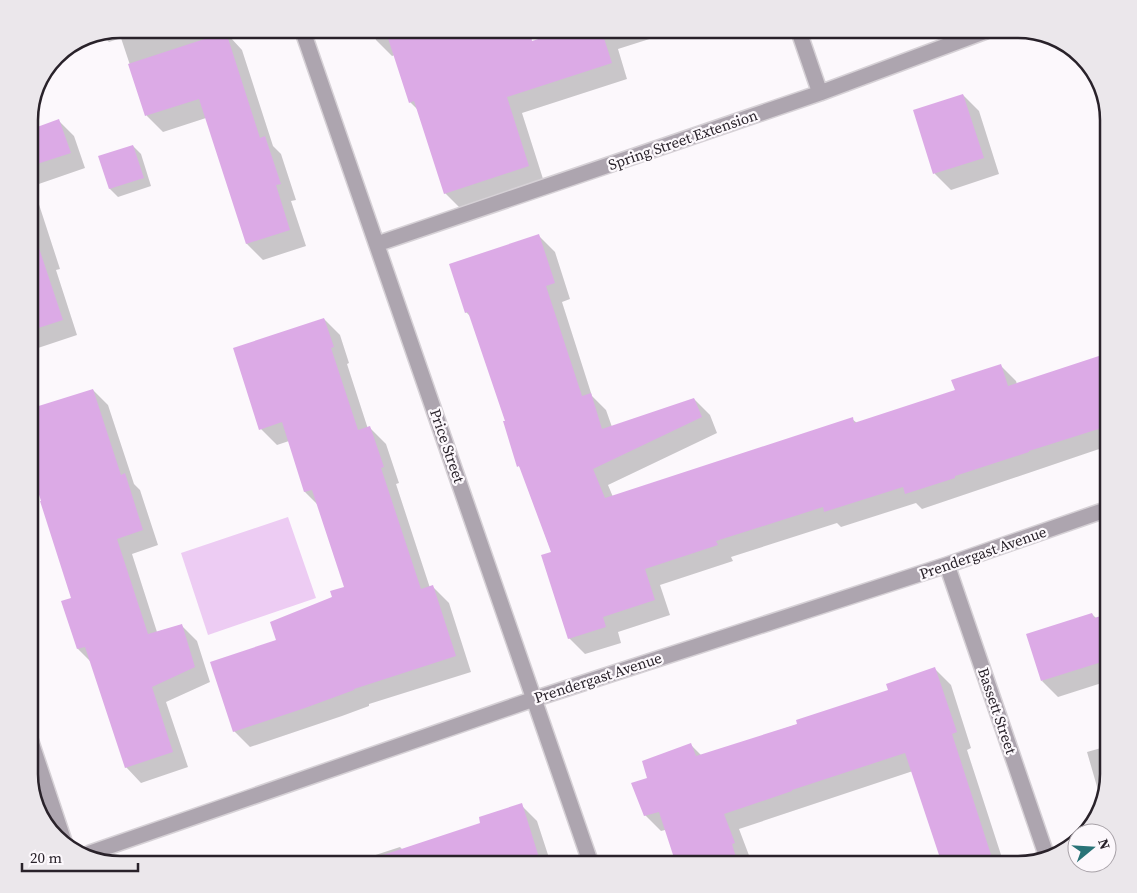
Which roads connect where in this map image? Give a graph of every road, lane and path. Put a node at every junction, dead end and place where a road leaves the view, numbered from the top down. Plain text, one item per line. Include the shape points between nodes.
1 (305, 38) edge
2 (801, 38) edge
3 (967, 38) edge
4 (820, 93) junction
5 (377, 244) junction
6 (1100, 512) edge
7 (947, 566) junction
8 (534, 699) junction
9 (38, 763) edge
10 (60, 830) edge
11 (95, 851) edge
12 (1045, 851) edge
13 (588, 856) edge

1 - 5 street, Price Street
2 - 4 street
3 - 4 street, Spring Street Extension
4 - 5 street, Spring Street Extension
5 - 8 street, Price Street
6 - 7 street, Prendergast Avenue
7 - 8 street, Prendergast Avenue
7 - 12 street, Bassett Street
8 - 11 street, Prendergast Avenue
8 - 13 street, Price Street
9 - 10 street

